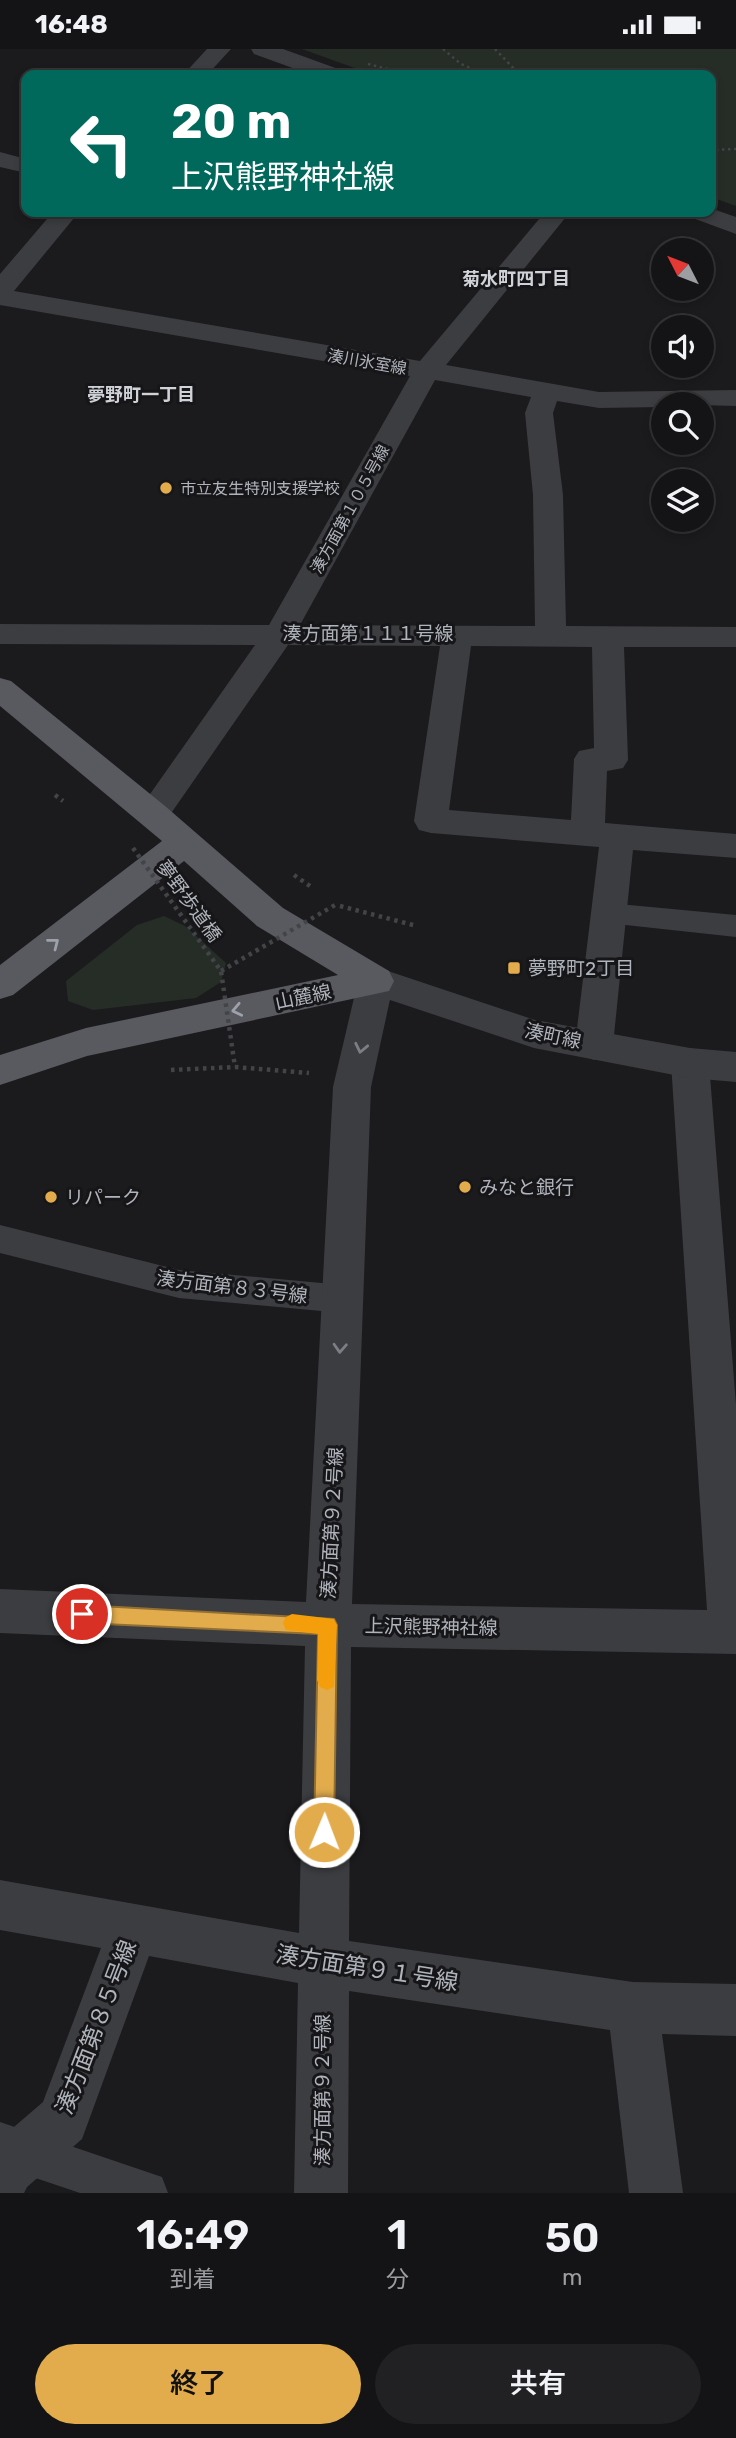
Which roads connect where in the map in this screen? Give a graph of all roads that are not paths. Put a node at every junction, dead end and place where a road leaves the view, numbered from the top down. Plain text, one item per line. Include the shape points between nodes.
1 (220, 49) edge
2 (262, 49) edge
3 (199, 70) edge
4 (314, 70) edge
5 (0, 159) edge
6 (21, 165) edge
7 (62, 217) edge
8 (554, 217) edge
9 (712, 217) edge
10 (736, 226) edge
11 (0, 291) edge
12 (0, 297) edge
13 (426, 372) junction
14 (547, 393) junction
15 (736, 398) edge
16 (280, 633) junction
17 (0, 634) edge
18 (457, 634) junction
19 (551, 635) junction
20 (608, 636) junction
21 (736, 637) edge
22 (0, 689) edge
23 (153, 814) junction
24 (602, 835) junction
25 (184, 842) junction
26 (736, 846) edge
27 (608, 913) junction
28 (736, 926) edge
29 (376, 981) junction
30 (0, 985) edge
31 (594, 1045) junction
32 (690, 1063) junction
33 (736, 1067) edge
34 (0, 1070) edge
35 (0, 1239) edge
36 (343, 1299) junction
37 (0, 1611) edge
38 (328, 1625) junction
39 (733, 1632) edge
40 (0, 1905) edge
41 (134, 1928) junction
42 (322, 1962) junction
43 (633, 2008) junction
44 (736, 2010) edge
45 (8, 2161) edge
46 (146, 2193) edge
47 (321, 2193) edge
48 (656, 2193) edge

1 - 3 street
2 - 4 street
5 - 6 street
7 - 11 street
8 - 13 street, 湊方面第１０５号線
9 - 10 street
12 - 13 street, 湊川氷室線
13 - 14 street, 湊川氷室線
13 - 16 street, 湊方面第１０５号線
14 - 15 street, 湊川氷室線 via 599,400
14 - 19 street via 539,414 548,495
16 - 17 street, 湊方面第１１１号線
16 - 18 street, 湊方面第１１１号線
16 - 23 street, 湊方面第１０５号線
18 - 19 street, 湊方面第１１１号線
18 - 24 street via 430,821
19 - 20 street, 湊方面第１１１号線
20 - 21 street, 湊方面第１１１号線
20 - 24 street via 611,760 591,759
22 - 23 main road, 山麓線
23 - 25 main road, 山麓線
24 - 26 street
24 - 27 street
25 - 29 main road, 山麓線 via 270,917
30 -> 25 main road
27 - 28 lane
27 - 31 street
29 - 31 street, 湊町線 via 534,1034
29 -> 34 main road, 山麓線 via 86,1042
29 -> 36 street, 湊方面第９２号線 via 352,1087
31 - 32 street, 湊町線
32 - 33 street, 湊町線
32 - 39 street
35 - 36 lane, 湊方面第８３号線 via 179,1284
36 -> 38 street, 湊方面第９２号線
37 - 38 street, 上沢熊野神社線
38 - 39 street, 上沢熊野神社線
38 - 42 street, 湊方面第９２号線
40 - 41 street, 湊方面第９１号線
41 - 42 street, 湊方面第９１号線
41 - 45 street, 湊方面第８５号線 via 63,2120
42 - 43 street, 湊方面第９１号線
42 - 47 street, 湊方面第９２号線
43 - 44 street, 湊方面第９１号線
43 - 48 street
45 - 46 lane

